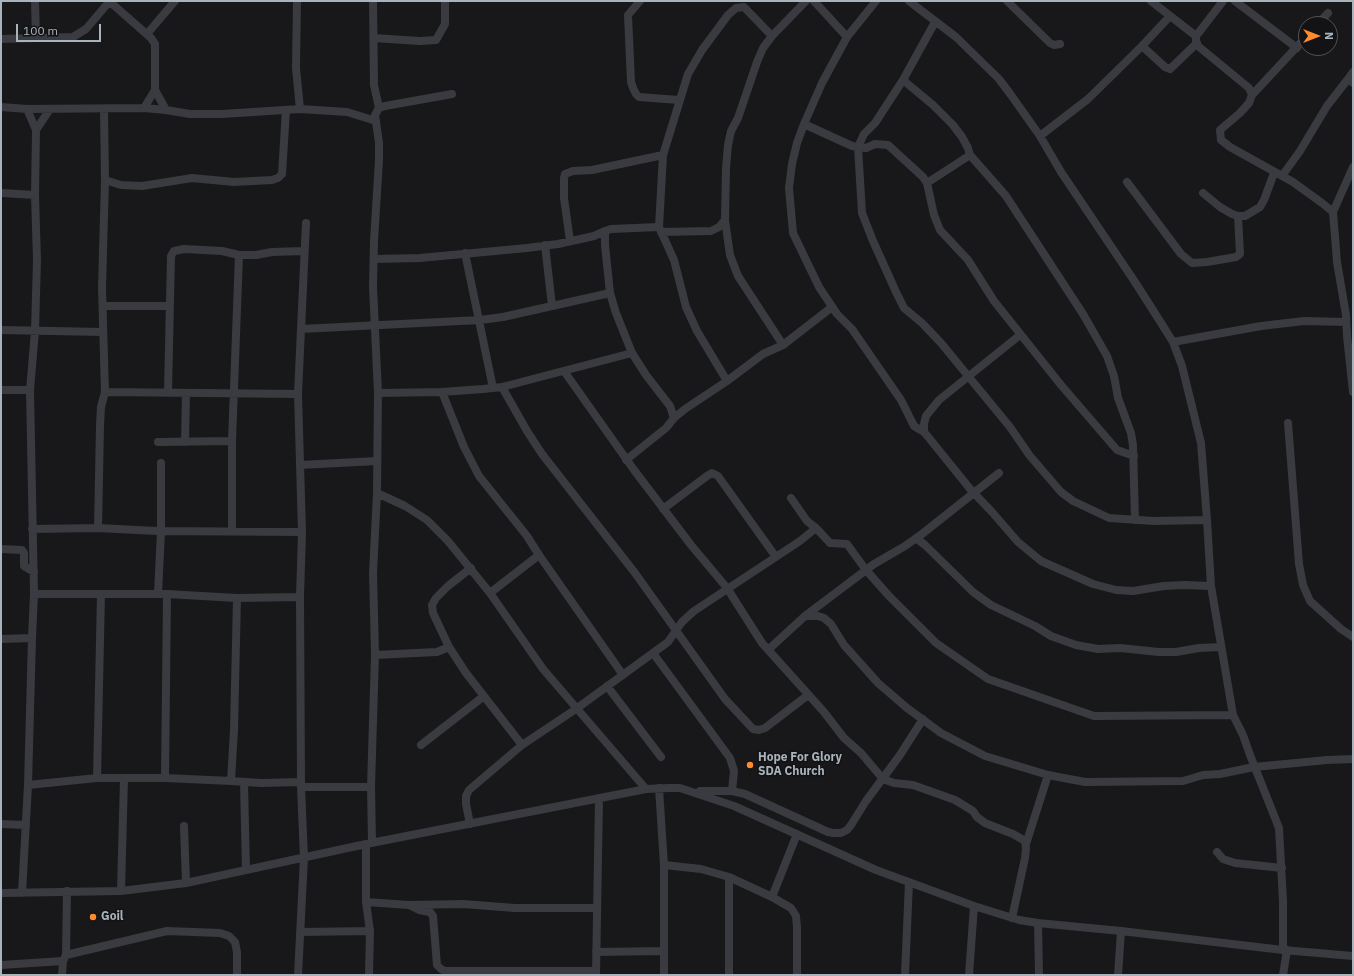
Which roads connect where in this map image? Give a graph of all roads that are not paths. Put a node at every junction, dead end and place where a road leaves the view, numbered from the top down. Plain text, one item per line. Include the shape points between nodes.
1 (35, 1) edge
2 (109, 1) edge
3 (175, 1) edge
4 (297, 1) edge
5 (373, 1) edge
6 (445, 1) edge
7 (640, 1) edge
8 (806, 1) edge
9 (814, 1) edge
10 (876, 1) edge
11 (909, 1) edge
12 (1007, 1) edge
13 (1151, 1) edge
14 (1223, 1) edge
15 (1235, 1) edge
16 (1328, 12) dead end
17 (1170, 16) junction
18 (1325, 16) edge
19 (935, 22) junction
20 (147, 34) junction
21 (772, 36) junction
22 (847, 37) junction
23 (36, 38) junction
24 (374, 38) junction
25 (1, 39) edge
26 (1196, 40) junction
27 (1060, 44) dead end
28 (1142, 46) junction
29 (1297, 48) joint
30 (1351, 78) edge
31 (903, 80) junction
32 (155, 90) junction
33 (452, 94) dead end
34 (1252, 95) junction
35 (679, 100) junction
36 (1, 107) edge
37 (144, 108) junction
38 (379, 108) junction
39 (27, 109) junction
40 (50, 109) junction
41 (104, 109) junction
42 (300, 109) junction
43 (166, 110) junction
44 (286, 110) junction
45 (376, 121) junction
46 (804, 124) junction
47 (36, 130) junction
48 (1040, 136) junction
49 (858, 147) junction
50 (663, 155) junction
51 (970, 155) junction
52 (1353, 167) edge
53 (1278, 174) junction
54 (105, 180) junction
55 (1127, 182) dead end
56 (927, 183) junction
57 (1, 193) edge
58 (1203, 193) dead end
59 (35, 195) junction
60 (1333, 212) junction
61 (1238, 216) junction
62 (725, 220) junction
63 (306, 223) dead end
64 (660, 230) junction
65 (605, 231) junction
66 (570, 241) junction
67 (544, 245) junction
68 (304, 251) junction
69 (465, 253) junction
70 (240, 255) junction
71 (374, 259) junction
72 (610, 293) junction
73 (103, 306) junction
74 (170, 306) junction
75 (552, 306) junction
76 (832, 307) junction
77 (1348, 317) edge
78 (480, 320) junction
79 (376, 326) junction
80 (301, 329) junction
81 (1, 330) edge
82 (35, 331) junction
83 (103, 332) junction
84 (1020, 336) junction
85 (1173, 342) junction
86 (783, 345) junction
87 (632, 352) junction
88 (564, 371) junction
89 (968, 377) junction
90 (727, 381) junction
91 (502, 387) junction
92 (493, 388) junction
93 (1, 390) edge
94 (30, 390) junction
95 (105, 392) junction
96 (168, 392) junction
97 (442, 392) junction
98 (1353, 392) edge
99 (186, 393) junction
100 (234, 393) junction
101 (378, 393) junction
102 (298, 394) junction
103 (674, 418) junction
104 (1288, 423) dead end
105 (924, 432) junction
106 (232, 441) junction
107 (158, 442) dead end
108 (185, 442) junction
109 (1134, 456) junction
110 (626, 460) junction
111 (377, 461) junction
112 (161, 463) dead end
113 (300, 465) junction
114 (999, 473) dead end
115 (377, 492) junction
116 (974, 494) junction
117 (791, 498) dead end
118 (663, 508) junction
119 (1135, 520) junction
120 (1208, 520) junction
121 (98, 528) junction
122 (816, 528) junction
123 (32, 529) junction
124 (161, 531) junction
125 (232, 531) junction
126 (302, 532) junction
127 (916, 538) junction
128 (1, 549) edge
129 (539, 555) junction
130 (776, 557) junction
131 (471, 568) junction
132 (866, 570) junction
133 (34, 572) junction
134 (1211, 586) junction
135 (727, 588) junction
136 (490, 593) junction
137 (34, 594) junction
138 (101, 594) junction
139 (158, 594) junction
140 (167, 594) junction
141 (300, 597) junction
142 (237, 598) junction
143 (805, 616) junction
144 (676, 631) junction
145 (1353, 637) edge
146 (32, 638) junction
147 (1, 639) edge
148 (449, 647) junction
149 (1221, 647) junction
150 (769, 649) junction
151 (653, 653) junction
152 (375, 655) junction
153 (624, 675) junction
154 (607, 686) junction
155 (808, 695) junction
156 (484, 696) junction
157 (576, 709) junction
158 (1233, 715) junction
159 (923, 719) junction
160 (522, 745) junction
161 (421, 746) dead end
162 (661, 757) dead end
163 (1353, 759) edge
164 (1254, 767) junction
165 (1048, 775) junction
166 (97, 778) junction
167 (124, 778) junction
168 (165, 778) junction
169 (883, 779) junction
170 (231, 781) junction
171 (244, 782) junction
172 (301, 784) junction
173 (28, 785) junction
174 (371, 787) junction
175 (659, 788) junction
176 (646, 789) junction
177 (689, 791) junction
178 (732, 791) junction
179 (599, 798) junction
180 (1, 824) edge
181 (470, 824) junction
182 (26, 825) junction
183 (184, 826) dead end
184 (797, 834) junction
185 (369, 844) junction
186 (1026, 844) junction
187 (1218, 852) dead end
188 (304, 858) junction
189 (664, 865) junction
190 (1282, 868) junction
191 (246, 870) junction
192 (729, 877) junction
193 (909, 882) junction
194 (186, 883) junction
195 (67, 891) junction
196 (121, 891) junction
197 (1, 893) edge
198 (22, 893) junction
199 (772, 897) junction
200 (366, 902) junction
201 (409, 905) junction
202 (974, 906) junction
203 (597, 908) junction
204 (1012, 918) junction
205 (1038, 923) junction
206 (1121, 931) junction
207 (300, 932) junction
208 (370, 932) junction
209 (1285, 950) junction
210 (664, 951) junction
211 (596, 952) junction
212 (1353, 956) edge
213 (64, 958) junction
214 (1, 965) edge
215 (596, 973) edge
216 (62, 975) edge
217 (237, 975) edge
218 (298, 975) edge
219 (369, 975) edge
220 (664, 975) edge
221 (729, 975) edge
222 (797, 975) edge
223 (905, 975) edge
224 (969, 975) edge
225 (1039, 975) edge
226 (1118, 975) edge
227 (1283, 975) edge

1 - 23 street
2 - 20 street
2 - 23 street via 86,29 77,35 69,38
3 - 20 street
4 - 42 street via 296,68
5 - 24 street
6 - 24 street via 445,24 436,40
7 - 35 street via 628,15 632,88 639,97
8 - 21 street
9 - 22 street
10 - 22 street
11 - 19 street
12 - 27 street via 1050,43
13 - 17 street
14 - 26 street
15 - 29 street
16 - 18 street
17 - 26 street
17 - 28 street
19 - 31 street
19 - 48 street via 956,37 999,78
20 - 32 street via 155,44
21 - 35 street via 744,7 736,8 716,30 696,60
21 - 62 street via 763,48 731,131 727,157
22 - 46 street via 822,83
23 - 25 street
24 - 38 street via 374,85
26 - 28 street via 1170,68 1165,67
26 - 34 street via 1249,88
28 - 48 street via 1088,99
29 - 34 street
30 - 53 street via 1327,106 1300,151
31 - 49 street via 875,123 864,134
31 - 51 street via 953,125 962,136
32 - 37 street
32 - 43 street
33 - 38 street
34 - 53 street via 1240,113 1222,127 1220,137 1224,142
35 - 50 street
36 - 39 street
37 - 41 street
37 - 43 street
38 - 45 street via 375,115
39 - 40 street
39 - 47 street
40 - 41 street
40 - 47 street
41 - 54 street
42 - 44 street
42 - 45 street via 347,112
43 - 44 street via 190,114 216,114
44 - 54 street via 282,174 278,178 234,182 192,178 142,186
45 - 71 street via 379,171
46 - 49 street
46 - 76 street via 792,164 789,188 793,234 819,287
47 - 59 street
48 - 85 street via 1064,178
49 - 56 street via 888,145
49 - 89 street via 862,213 900,300 908,312 931,332
50 - 64 street
50 - 66 street via 565,174 564,198
51 - 56 street
51 - 109 street via 1009,201 1107,356 1130,433
52 - 60 street
53 - 60 street
53 - 61 street via 1260,207 1249,214
54 - 73 street
55 - 61 street via 1181,254 1192,263 1236,257 1240,254
56 - 84 street via 940,230 968,260
57 - 59 street
58 - 61 street via 1220,207
59 - 82 street
60 - 77 street via 1337,262
62 - 64 street via 711,231
62 - 86 street via 730,255 738,276
63 - 68 street
64 - 65 street
64 - 90 street via 674,260 686,307 697,331
65 - 66 street
65 - 72 street
66 - 67 street
67 - 69 street
67 - 75 street
68 - 70 street
68 - 80 street
69 - 71 street via 420,258
69 - 78 street
70 - 74 street via 222,251 174,250 171,256
70 - 100 street
71 - 79 street
72 - 75 street
72 - 87 street
73 - 74 street
73 - 83 street
74 - 96 street
75 - 78 street
76 - 86 street
76 - 105 street via 852,329 901,400 914,426
77 - 85 street via 1261,326
77 - 98 street
78 - 79 street
78 - 92 street
79 - 80 street
79 - 101 street
80 - 102 street
81 - 82 street
82 - 83 street
82 - 94 street
83 - 95 street
84 - 89 street
84 - 109 street via 1117,450
85 - 120 street via 1184,372 1201,443
86 - 90 street via 762,354
87 - 88 street
87 - 103 street via 670,406
88 - 91 street
88 - 110 street
89 - 105 street via 932,407 926,416
89 - 119 street via 1061,492 1073,501 1109,518
90 - 103 street
91 - 92 street
91 - 144 street via 542,454 635,573
92 - 97 street
93 - 94 street
94 - 123 street
95 - 96 street
95 - 121 street via 100,425
96 - 99 street
97 - 101 street
97 - 129 street via 464,447 479,476
99 - 100 street
99 - 108 street
100 - 102 street
100 - 106 street
101 - 111 street
102 - 113 street
103 - 110 street via 666,428
104 - 145 street via 1299,564 1303,585 1310,601
105 - 116 street
106 - 108 street
106 - 125 street
107 - 108 street
109 - 119 street
110 - 118 street
111 - 113 street
111 - 115 street
112 - 124 street
113 - 126 street
114 - 116 street
115 - 131 street via 427,520
115 - 152 street via 373,573
116 - 127 street
116 - 134 street via 1018,542 1041,561 1092,584 1134,591 1164,586
117 - 122 street via 807,521
118 - 130 street via 712,473 718,476
118 - 135 street
119 - 120 street
120 - 134 street
121 - 123 street
121 - 124 street
122 - 130 street
122 - 132 street via 830,543 847,544
123 - 133 street
124 - 125 street
124 - 139 street
125 - 126 street
126 - 141 street
127 - 132 street
127 - 149 street via 973,592 1051,636 1076,645 1098,649 1120,648 1159,652
128 - 133 street via 22,550 24,566
129 - 136 street
129 - 153 street
130 - 135 street
131 - 136 street
131 - 148 street via 442,591 432,605 433,613
132 - 143 street
132 - 158 street via 936,643 988,679 1094,716
133 - 137 street
134 - 149 street
135 - 144 street via 687,616
135 - 150 street
136 - 157 street via 543,669
137 - 138 street
137 - 146 street
138 - 139 street
138 - 166 street
139 - 140 street
140 - 142 street
140 - 168 street
141 - 142 street
141 - 172 street
142 - 170 street
143 - 150 street
143 - 159 street via 818,616 831,624 844,645 878,683
144 - 151 street via 668,642
144 - 155 street via 725,699 753,729 765,728
146 - 147 street
146 - 173 street
148 - 152 street via 437,652
148 - 156 street
149 - 158 street
150 - 155 street
151 - 153 street
151 - 178 street via 730,758 734,771
152 - 174 street
153 - 154 street
154 - 157 street
154 - 162 street
155 - 169 street
156 - 160 street
156 - 161 street
157 - 160 street
157 - 176 street
158 - 164 street
159 - 165 street via 941,733 985,756
159 - 169 street
160 - 181 street via 469,790 466,804
163 - 164 street
164 - 165 street via 1177,782 1085,782
164 - 190 street via 1278,822
165 - 186 street
166 - 167 street
166 - 173 street
167 - 168 street
167 - 196 street
168 - 170 street
169 - 178 street via 847,830 838,834 828,832 745,794
169 - 186 street via 913,785 954,800 973,811 985,823 1013,834
170 - 171 street
171 - 172 street
171 - 191 street
172 - 174 street
172 - 188 street
173 - 182 street
174 - 185 street
175 - 176 street
175 - 177 street via 680,788
175 - 189 street
176 - 179 street
177 - 178 street
177 - 184 street via 734,806
179 - 181 street
179 - 203 street
180 - 182 street
181 - 185 street
182 - 198 street
183 - 194 street
184 - 193 street
184 - 199 street
185 - 188 street
185 - 200 street
186 - 204 street via 1023,871
187 - 190 street via 1223,859 1235,862
188 - 191 street
188 - 207 street
189 - 192 street via 701,869
189 - 210 street
190 - 209 street
191 - 194 street
192 - 199 street
192 - 221 street
193 - 202 street
193 - 223 street
194 - 196 street
195 - 196 street
195 - 198 street
195 - 213 street
197 - 198 street
199 - 222 street via 790,908 796,916
200 - 201 street
200 - 208 street
201 - 203 street
201 - 215 street via 430,912 433,916 437,966 445,971
202 - 204 street
202 - 224 street
203 - 211 street
204 - 205 street
205 - 206 street
205 - 225 street
206 - 209 street
206 - 226 street
207 - 208 street
207 - 218 street
208 - 219 street
209 - 212 street
209 - 227 street
210 - 211 street
210 - 220 street
211 - 215 street
213 - 214 street
213 - 216 street
213 - 217 street via 167,931 220,933 229,936 235,942

